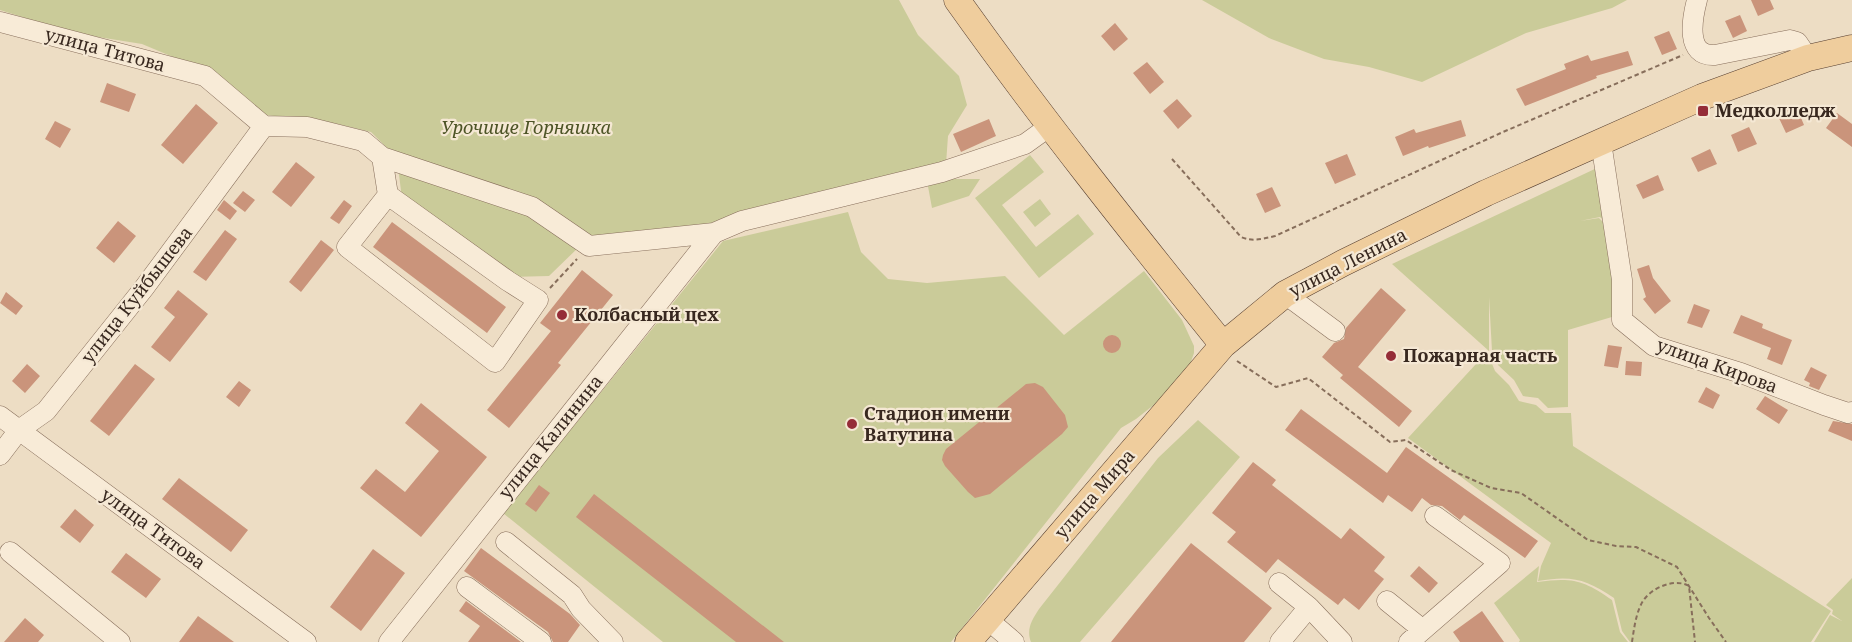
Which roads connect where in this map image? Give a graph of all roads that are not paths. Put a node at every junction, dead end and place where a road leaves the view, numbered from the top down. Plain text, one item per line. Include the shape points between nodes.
1 (957, 0) edge
2 (1697, 0) edge
3 (0, 22) edge
4 (1852, 48) edge
5 (1808, 58) junction
6 (264, 126) junction
7 (1050, 126) junction
8 (1601, 142) junction
9 (382, 157) junction
10 (388, 195) junction
11 (714, 233) junction
12 (1285, 294) junction
13 (1335, 331) dead end
14 (1223, 345) junction
15 (1852, 412) edge
16 (0, 416) edge
17 (19, 430) junction
18 (0, 454) edge
19 (1435, 516) dead end
20 (506, 542) dead end
21 (10, 552) dead end
22 (1279, 583) dead end
23 (467, 587) dead end
24 (1387, 601) dead end
25 (1310, 607) junction
26 (987, 619) junction
27 (1416, 636) edge
28 (120, 642) edge
29 (305, 642) edge
30 (389, 642) edge
31 (542, 642) edge
32 (613, 642) edge
33 (968, 642) edge
34 (1014, 642) edge
35 (1280, 642) edge
36 (1342, 642) edge

1 - 7 main road
2 - 5 street via 1691,32 1700,52 1715,55 1790,40 1797,42
3 - 6 street, улица Титова via 205,76
4 - 5 main road, улица Ленина
5 - 8 main road, улица Ленина via 1702,97
6 - 9 street via 307,127 363,141
6 - 17 street, улица Куйбышева via 144,288 46,411
7 - 11 street via 1025,144 942,172 742,221
7 - 14 main road
8 - 12 main road, улица Ленина via 1486,193
8 - 15 street, улица Кирова via 1622,280 1622,320 1654,346
9 - 10 street
9 - 11 street via 532,207 589,246
10 - 10 street via 347,247 495,362 538,300
11 - 30 street, улица Калинина
12 - 13 street
12 - 14 main road, улица Ленина
14 - 26 main road, улица Мира
16 - 17 street, улица Титова
17 - 18 street, улица Куйбышева
17 - 29 street, улица Титова
19 - 27 street via 1500,563
20 - 32 street via 572,595
21 - 28 street
22 - 25 street
23 - 31 street
24 - 27 street
25 - 35 street
25 - 36 street
26 - 33 main road, улица Мира
26 - 34 street

